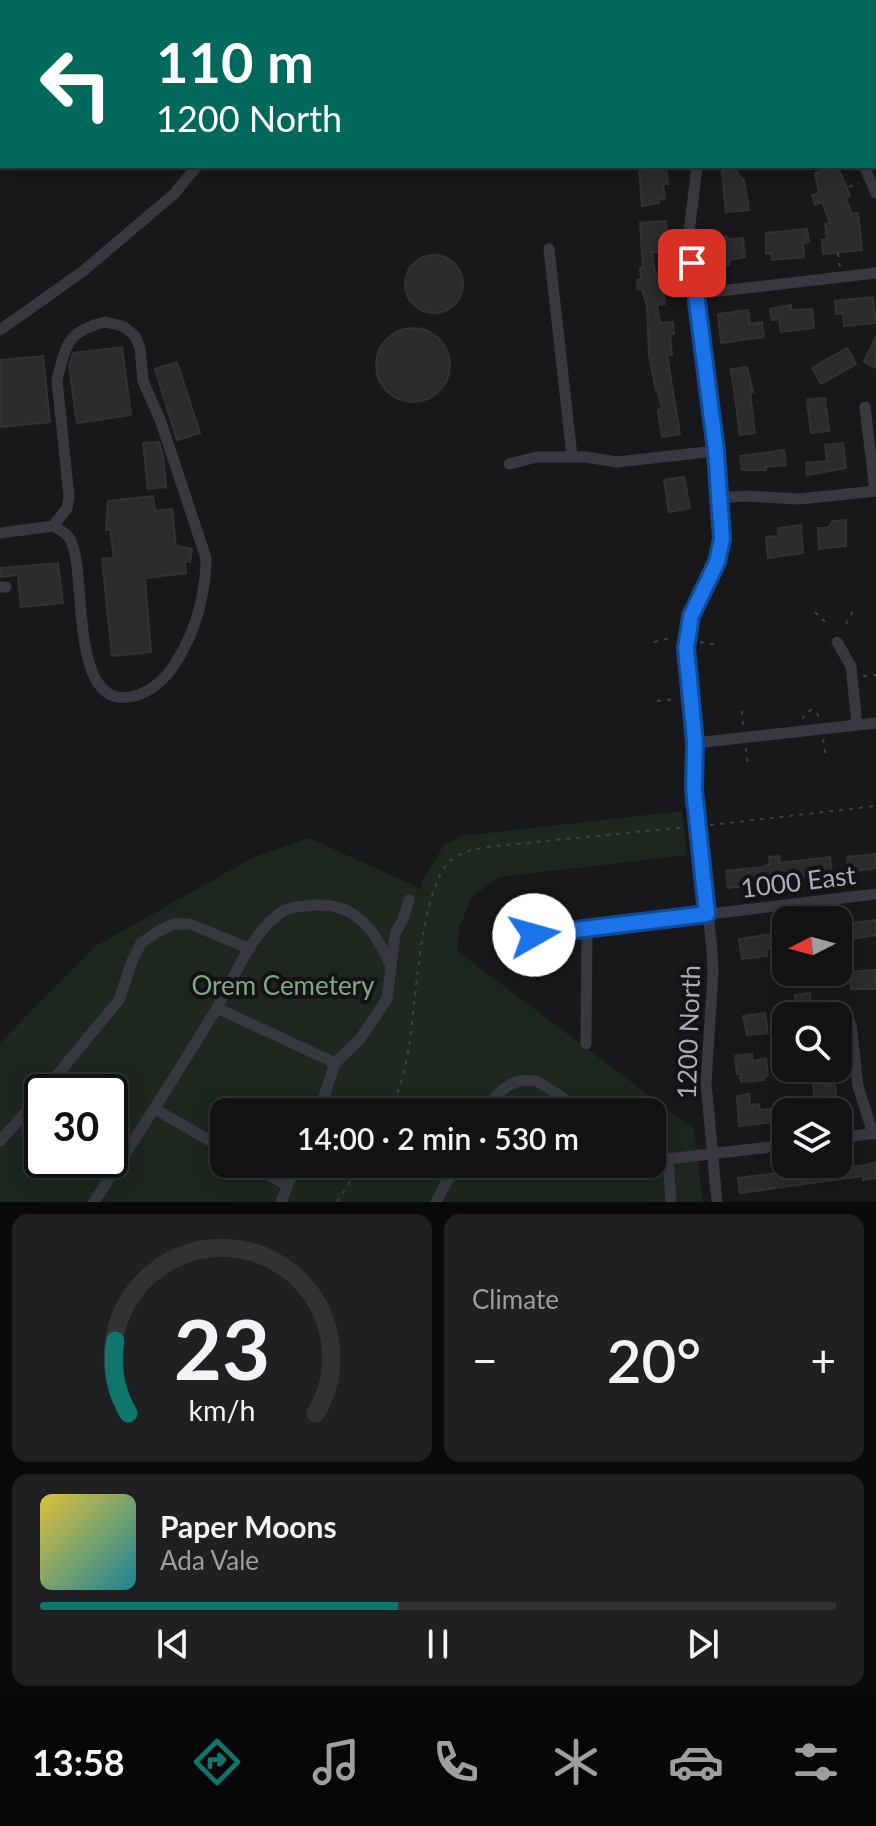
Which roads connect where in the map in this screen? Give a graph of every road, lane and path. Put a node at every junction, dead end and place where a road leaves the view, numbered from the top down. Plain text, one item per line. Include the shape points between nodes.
1 (195, 168) edge
2 (697, 168) edge
3 (865, 168) edge
4 (863, 182) dead end
5 (849, 187) dead end
6 (876, 193) edge
7 (549, 249) dead end
8 (838, 253) dead end
9 (840, 269) dead end
10 (876, 273) edge
11 (695, 294) junction
12 (0, 330) edge
13 (865, 407) dead end
14 (716, 451) junction
15 (572, 456) junction
16 (509, 464) dead end
17 (875, 491) edge
18 (720, 498) junction
19 (53, 526) junction
20 (0, 533) edge
21 (853, 611) dead end
22 (815, 612) dead end
23 (846, 624) dead end
24 (828, 625) dead end
25 (673, 637) dead end
26 (654, 642) dead end
27 (700, 642) dead end
28 (837, 642) dead end
29 (716, 645) dead end
30 (876, 675) edge
31 (863, 676) dead end
32 (677, 699) dead end
33 (657, 701) dead end
34 (810, 705) dead end
35 (811, 710) junction
36 (742, 711) dead end
37 (819, 719) dead end
38 (803, 721) dead end
39 (876, 723) edge
40 (857, 725) junction
41 (743, 728) dead end
42 (823, 738) dead end
43 (695, 743) junction
44 (746, 747) dead end
45 (826, 757) dead end
46 (748, 767) dead end
47 (876, 806) edge
48 (705, 825) dead end
49 (685, 827) dead end
50 (876, 894) edge
51 (409, 900) dead end
52 (707, 914) junction
53 (587, 928) junction
54 (534, 935) dead end
55 (250, 949) junction
56 (391, 967) junction
57 (217, 1008) junction
58 (852, 1033) edge
59 (586, 1044) dead end
60 (335, 1063) junction
61 (59, 1074) edge
62 (324, 1098) edge
63 (396, 1098) edge
64 (492, 1098) edge
65 (561, 1098) edge
66 (155, 1109) junction
67 (24, 1114) edge
68 (874, 1133) edge
69 (852, 1136) edge
70 (0, 1141) edge
71 (210, 1141) edge
72 (772, 1147) edge
73 (712, 1155) junction
74 (668, 1159) joint
75 (274, 1178) edge
76 (289, 1178) edge
77 (352, 1178) edge
78 (449, 1178) edge
79 (286, 1185) junction
80 (94, 1202) edge
81 (281, 1202) edge
82 (337, 1202) edge
83 (436, 1202) edge
84 (671, 1202) edge
85 (717, 1202) edge

1 - 12 street via 174,194 82,272
2 - 11 street, 1200 North via 689,233
3 - 6 street
4 - 5 path
7 - 15 street
8 - 9 path
10 - 11 street
11 - 14 street, 1200 North
13 - 17 street
14 - 15 street via 617,462
14 - 18 street, 1200 North
15 - 16 street
17 - 18 street via 800,499
18 - 43 street, 1200 North via 720,550 687,635
19 - 19 street via 69,497 57,380 66,343 90,325 123,326 140,348 143,381 206,558 188,640 159,685 127,698 98,686 88,657 75,553 65,533
19 - 20 street
21 - 23 path
22 - 24 path
25 - 26 path
27 - 29 path
28 - 40 street via 851,666
30 - 31 path
32 - 33 path
34 - 35 path
35 - 37 path
35 - 38 path
36 - 41 path
39 - 40 street
40 - 43 street
42 - 45 path
43 - 52 street, 1200 North via 694,789
44 - 46 path
47 - 48 path
49 - 63 path via 495,846 452,860 434,887 428,911
50 - 52 street, 1000 East
51 - 56 street via 395,934
52 - 53 street, 1000 East
52 - 73 street, 1200 North via 713,973 706,1083
53 - 54 street, 1000 East
53 - 59 street
55 - 56 street via 286,909 319,904 356,913 380,940
55 - 57 street
55 - 61 street via 190,924 173,924 157,932 141,943 119,1000
56 - 60 street via 387,999 360,1039
57 - 60 street
57 - 66 street
58 - 68 street via 858,1086
60 - 62 street
64 - 65 street via 513,1083 535,1081
66 - 71 street
66 - 80 street
67 - 70 street
68 - 69 street
72 - 73 street
73 - 74 street
73 - 85 street, 1200 North
74 - 84 street
75 - 79 street
76 - 79 street
77 - 82 path
78 - 83 street
79 - 81 street

